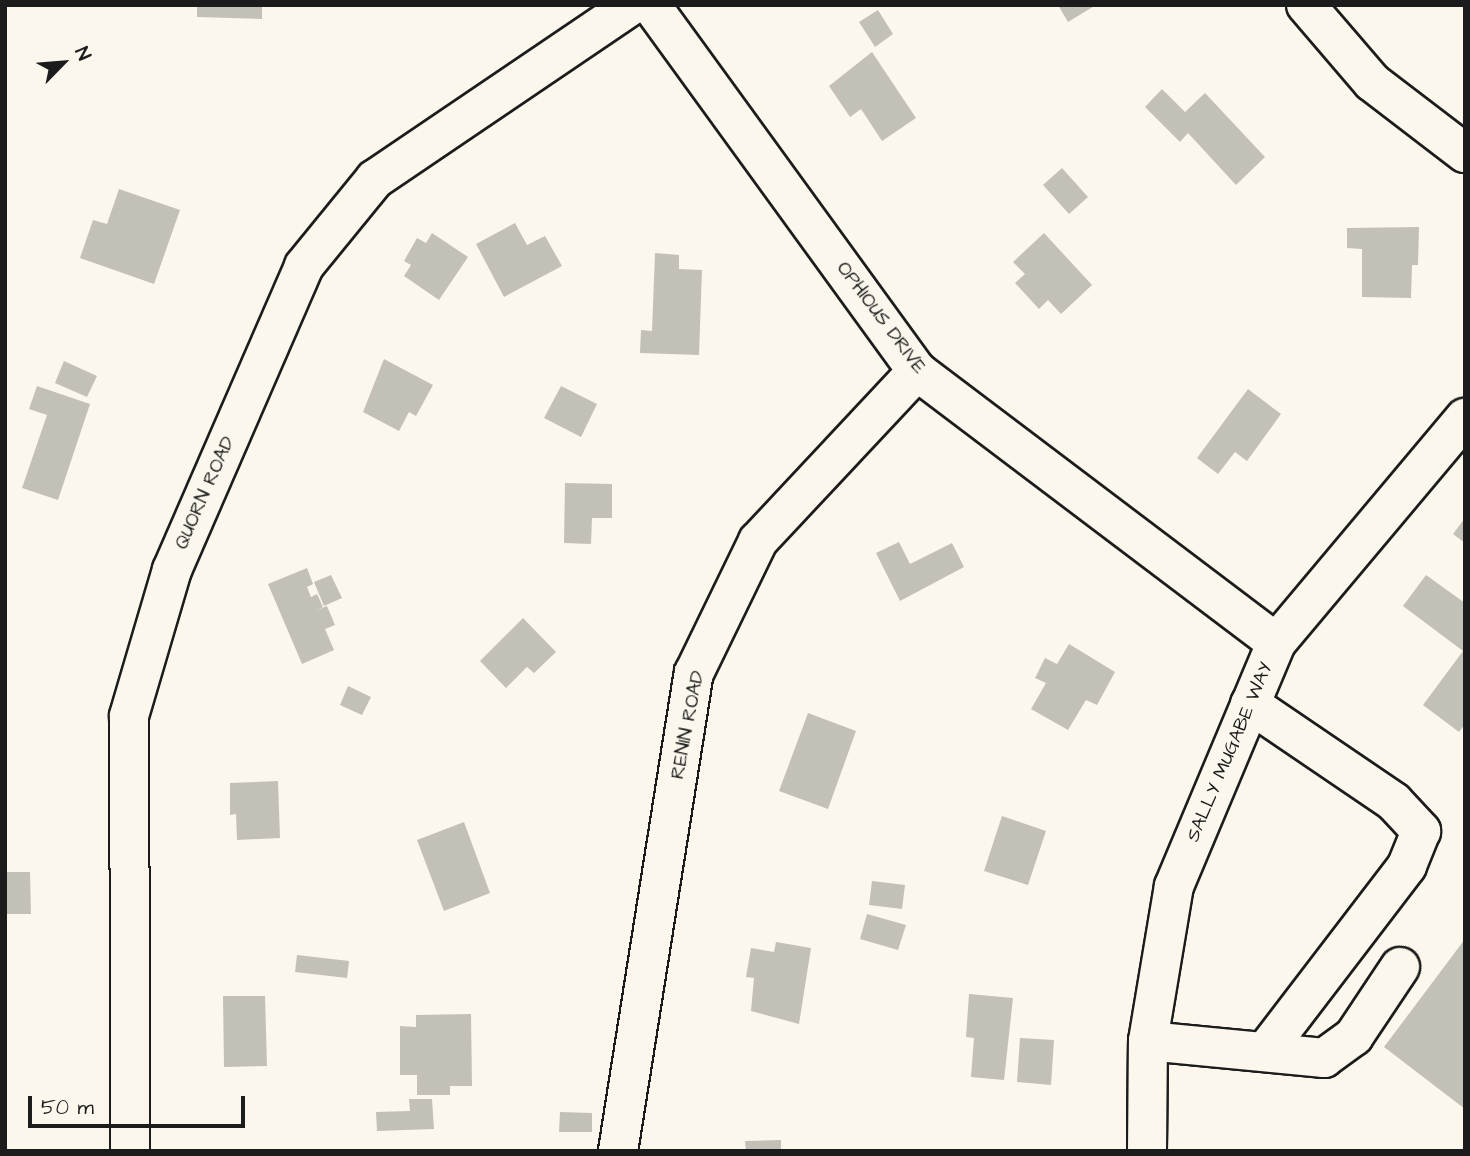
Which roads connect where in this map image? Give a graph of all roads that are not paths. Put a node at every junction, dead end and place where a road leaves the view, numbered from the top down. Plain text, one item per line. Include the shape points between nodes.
1 (632, 5) edge
2 (651, 5) edge
3 (1306, 5) edge
4 (1465, 153) edge
5 (917, 371) junction
6 (1465, 418) edge
7 (1276, 643) junction
8 (1250, 704) junction
9 (1400, 967) dead end
10 (1148, 1041) junction
11 (1265, 1052) junction
12 (130, 1151) edge
13 (618, 1151) edge
14 (1147, 1151) edge

1 - 12 street, QUORN ROAD via 375,179 299,279 172,570 129,716
2 - 5 street, OPHIOUS DRIVE
3 - 4 street via 1372,82
5 - 7 street, OPHIOUS DRIVE
5 - 13 street, RENIN ROAD via 758,541 694,673
6 - 7 street, SALLY MUGABE WAY
7 - 8 street, SALLY MUGABE WAY
8 - 10 street, SALLY MUGABE WAY via 1174,886
8 - 11 street via 1394,802 1421,831 1407,866
9 - 11 street via 1354,1036 1325,1058
10 - 11 street
10 - 14 street, SALLY MUGABE WAY

